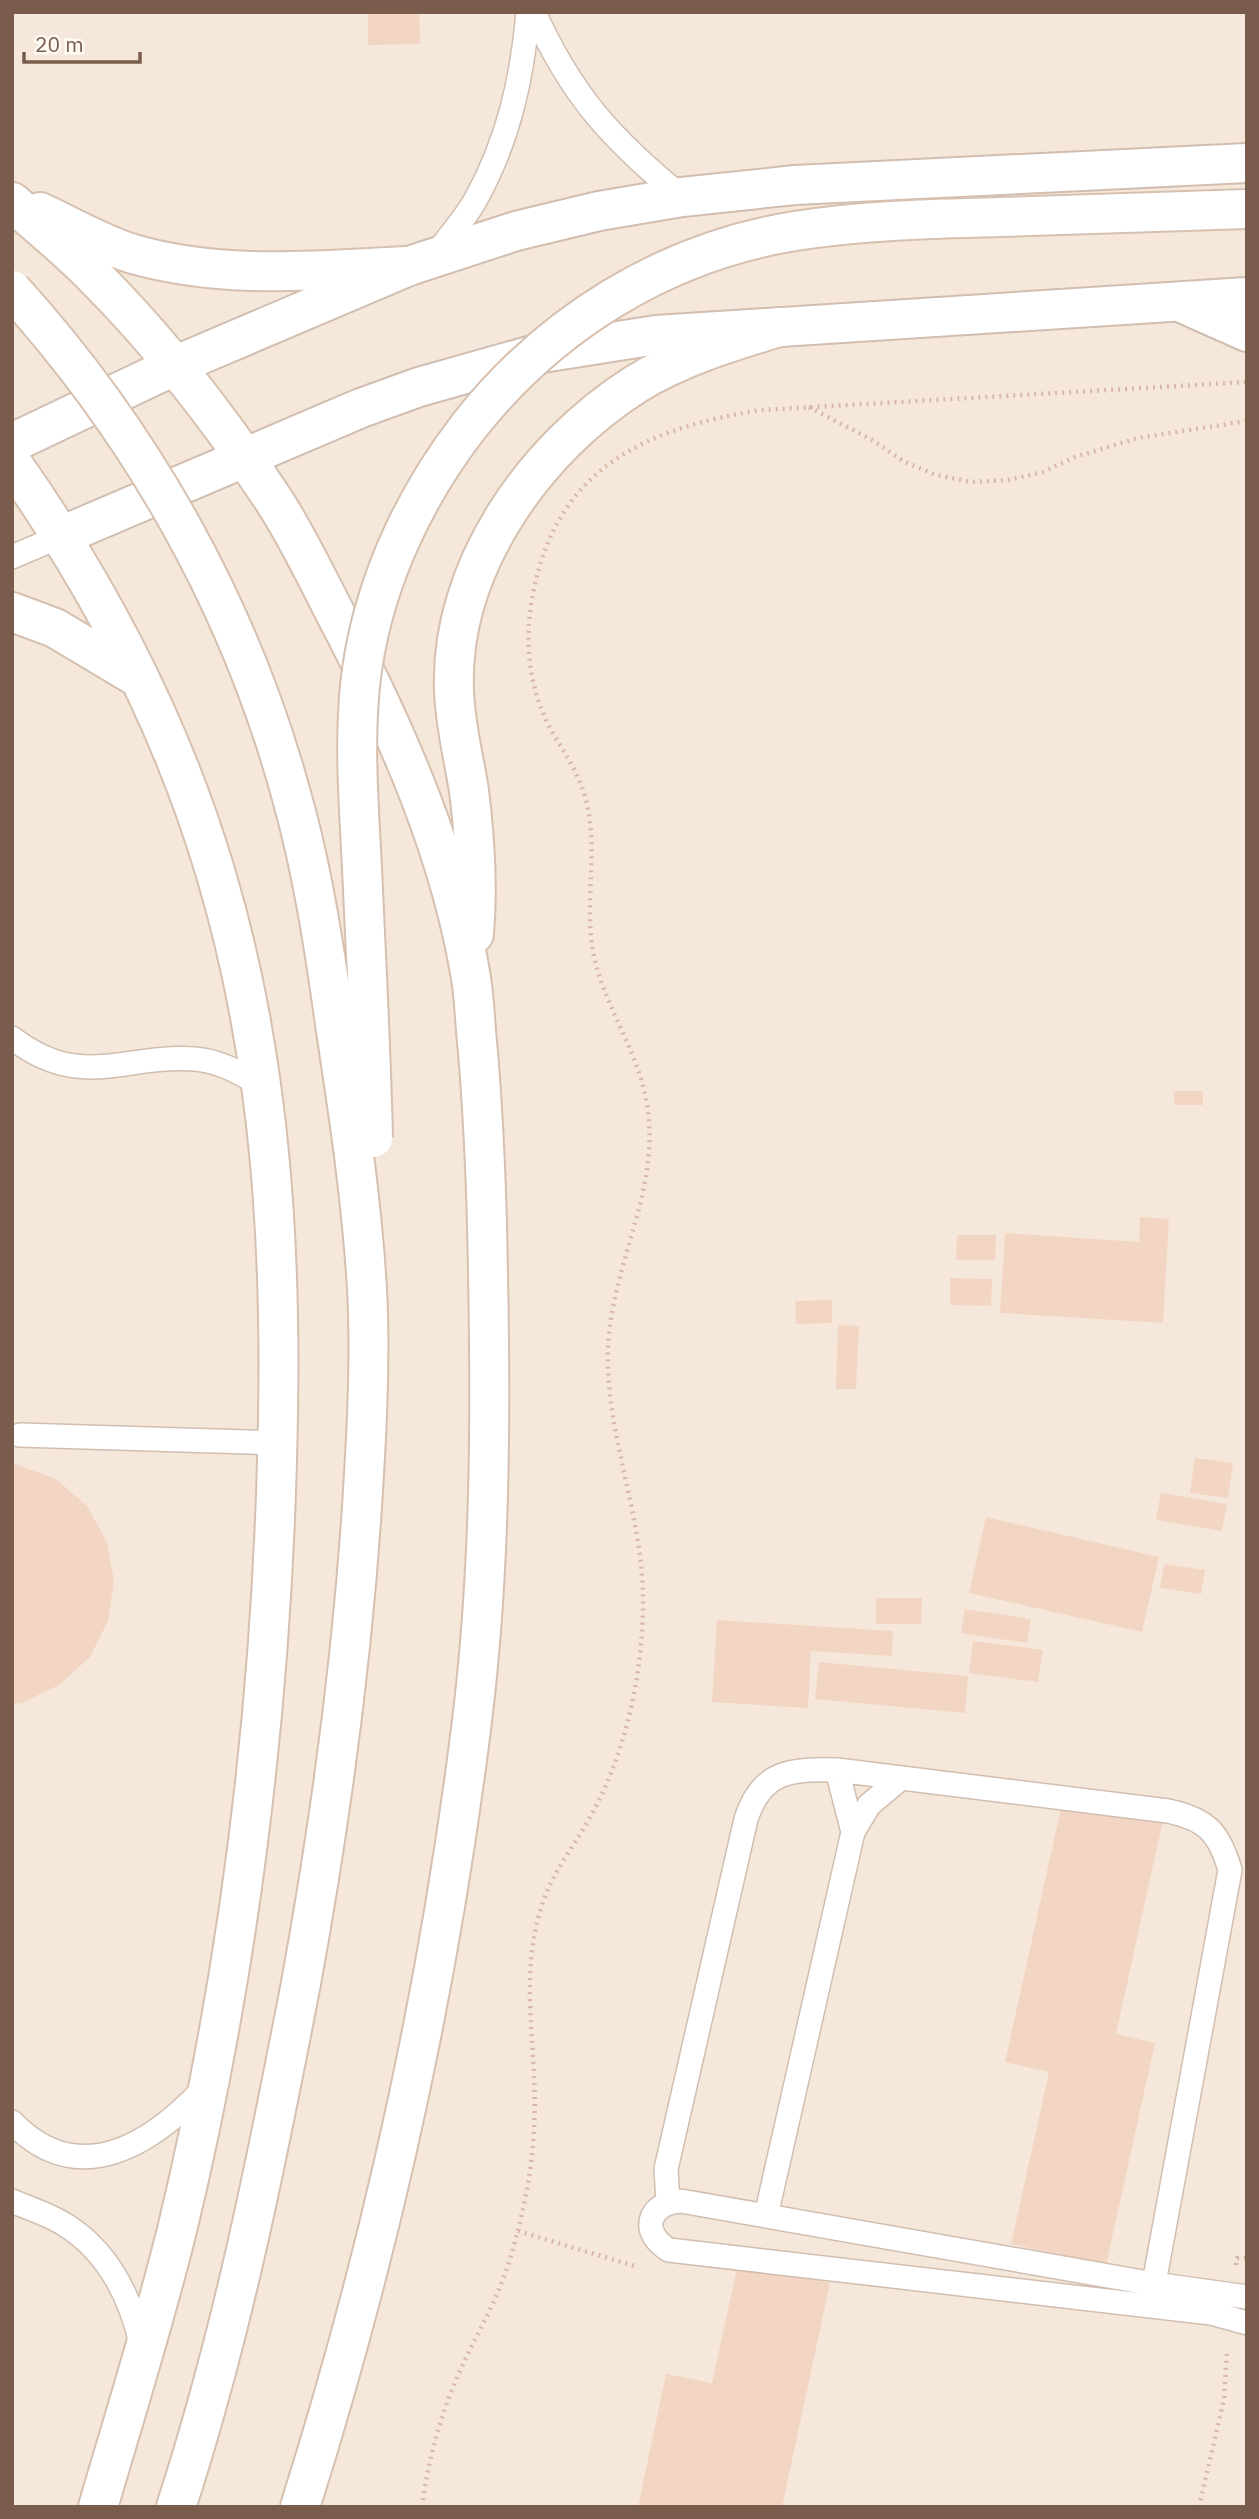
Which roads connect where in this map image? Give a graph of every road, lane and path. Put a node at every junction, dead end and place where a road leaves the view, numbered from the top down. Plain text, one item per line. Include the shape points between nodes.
1 (528, 12) edge
2 (534, 12) edge
3 (1247, 163) edge
4 (682, 197) junction
5 (12, 201) edge
6 (1247, 209) edge
7 (422, 262) junction
8 (12, 290) edge
9 (1247, 297) edge
10 (1176, 301) junction
11 (779, 327) junction
12 (1247, 332) edge
13 (174, 366) junction
14 (1247, 382) edge
15 (807, 406) junction
16 (1247, 421) edge
17 (12, 443) edge
18 (244, 459) junction
19 (12, 463) edge
20 (61, 536) junction
21 (12, 556) edge
22 (12, 612) edge
23 (140, 678) junction
24 (471, 978) junction
25 (12, 1038) edge
26 (261, 1085) junction
27 (367, 1289) junction
28 (20, 1435) dead end
29 (278, 1444) junction
30 (837, 1770) junction
31 (901, 1778) junction
32 (853, 1832) junction
33 (209, 2083) junction
34 (12, 2122) edge
35 (12, 2201) edge
36 (668, 2202) junction
37 (766, 2216) junction
38 (518, 2231) junction
39 (658, 2244) junction
40 (1152, 2295) junction
41 (1247, 2297) edge
42 (1237, 2320) edge
43 (143, 2354) junction
44 (98, 2507) edge
45 (176, 2507) edge
46 (300, 2507) edge
47 (422, 2507) edge
48 (1199, 2507) edge

1 - 7 lane via 523,70 505,137 476,200
2 - 4 lane via 554,58 589,110 632,156
3 - 4 main road via 795,186
4 - 7 main road via 516,231
5 - 7 main road via 130,253 182,266 235,273
5 - 13 main road via 95,276
6 - 27 main road, bridge via 906,220 793,231 738,243 637,284 590,312 518,369 478,415 447,455 393,557 373,611 360,685 356,751 373,1141
7 - 13 main road
8 - 27 main road, bridge via 93,385 162,491 212,582 270,724 292,797 326,960 349,1114
9 - 10 main road
10 - 11 main road
10 - 12 main road
11 - 18 main road via 632,338 500,363 407,391
11 - 24 main road via 682,360 637,383 596,413 558,447 526,485 477,573 461,621 454,689 474,853 476,916
13 - 17 main road
13 - 18 main road
14 - 15 path
15 - 16 path via 903,461 936,475 972,482 1043,472 1138,438
15 - 38 path via 699,421 637,444 583,488 562,516 534,585 528,626 530,667 539,706 581,783 590,813 593,949 602,985 644,1084 649,1156 644,1192 621,1266 608,1349 615,1429 643,1561 641,1651 623,1739 587,1822 562,1858 543,1899 532,1943 528,1987 534,2132
18 - 20 main road
18 - 24 main road via 276,503 375,690 415,783 447,879
19 - 20 main road
20 - 21 lane
20 - 23 main road
22 - 23 main road via 55,628
23 - 26 main road via 191,797 216,874
24 - 46 main road via 482,1100 489,1347 482,1595 472,1718 422,2032 381,2222
25 - 26 lane via 67,1066 115,1068 197,1059 231,1067
26 - 29 main road via 280,1292
27 - 45 main road, bridge via 367,1389 356,1588 334,1787 269,2150 231,2314
28 - 29 lane
29 - 33 main road via 274,1591 264,1718 249,1846
30 - 31 lane
30 - 32 lane
30 - 36 lane via 800,1769 781,1774 764,1785 752,1801 666,2169
31 - 32 lane via 869,1805
31 - 40 lane via 1168,1811 1190,1816 1210,1829 1223,1848 1230,1870 1227,1893
32 - 37 lane
33 - 34 lane via 166,2126 114,2152 86,2157 56,2152 29,2139
33 - 43 main road
35 - 43 lane via 66,2225 106,2263 124,2291
36 - 37 lane
36 - 39 lane via 651,2220 651,2233
37 - 40 lane
38 - 39 path via 652,2271
38 - 47 path via 503,2279 440,2424
39 - 40 lane via 669,2250
40 - 41 lane
40 - 42 lane
42 - 48 path
43 - 44 main road

